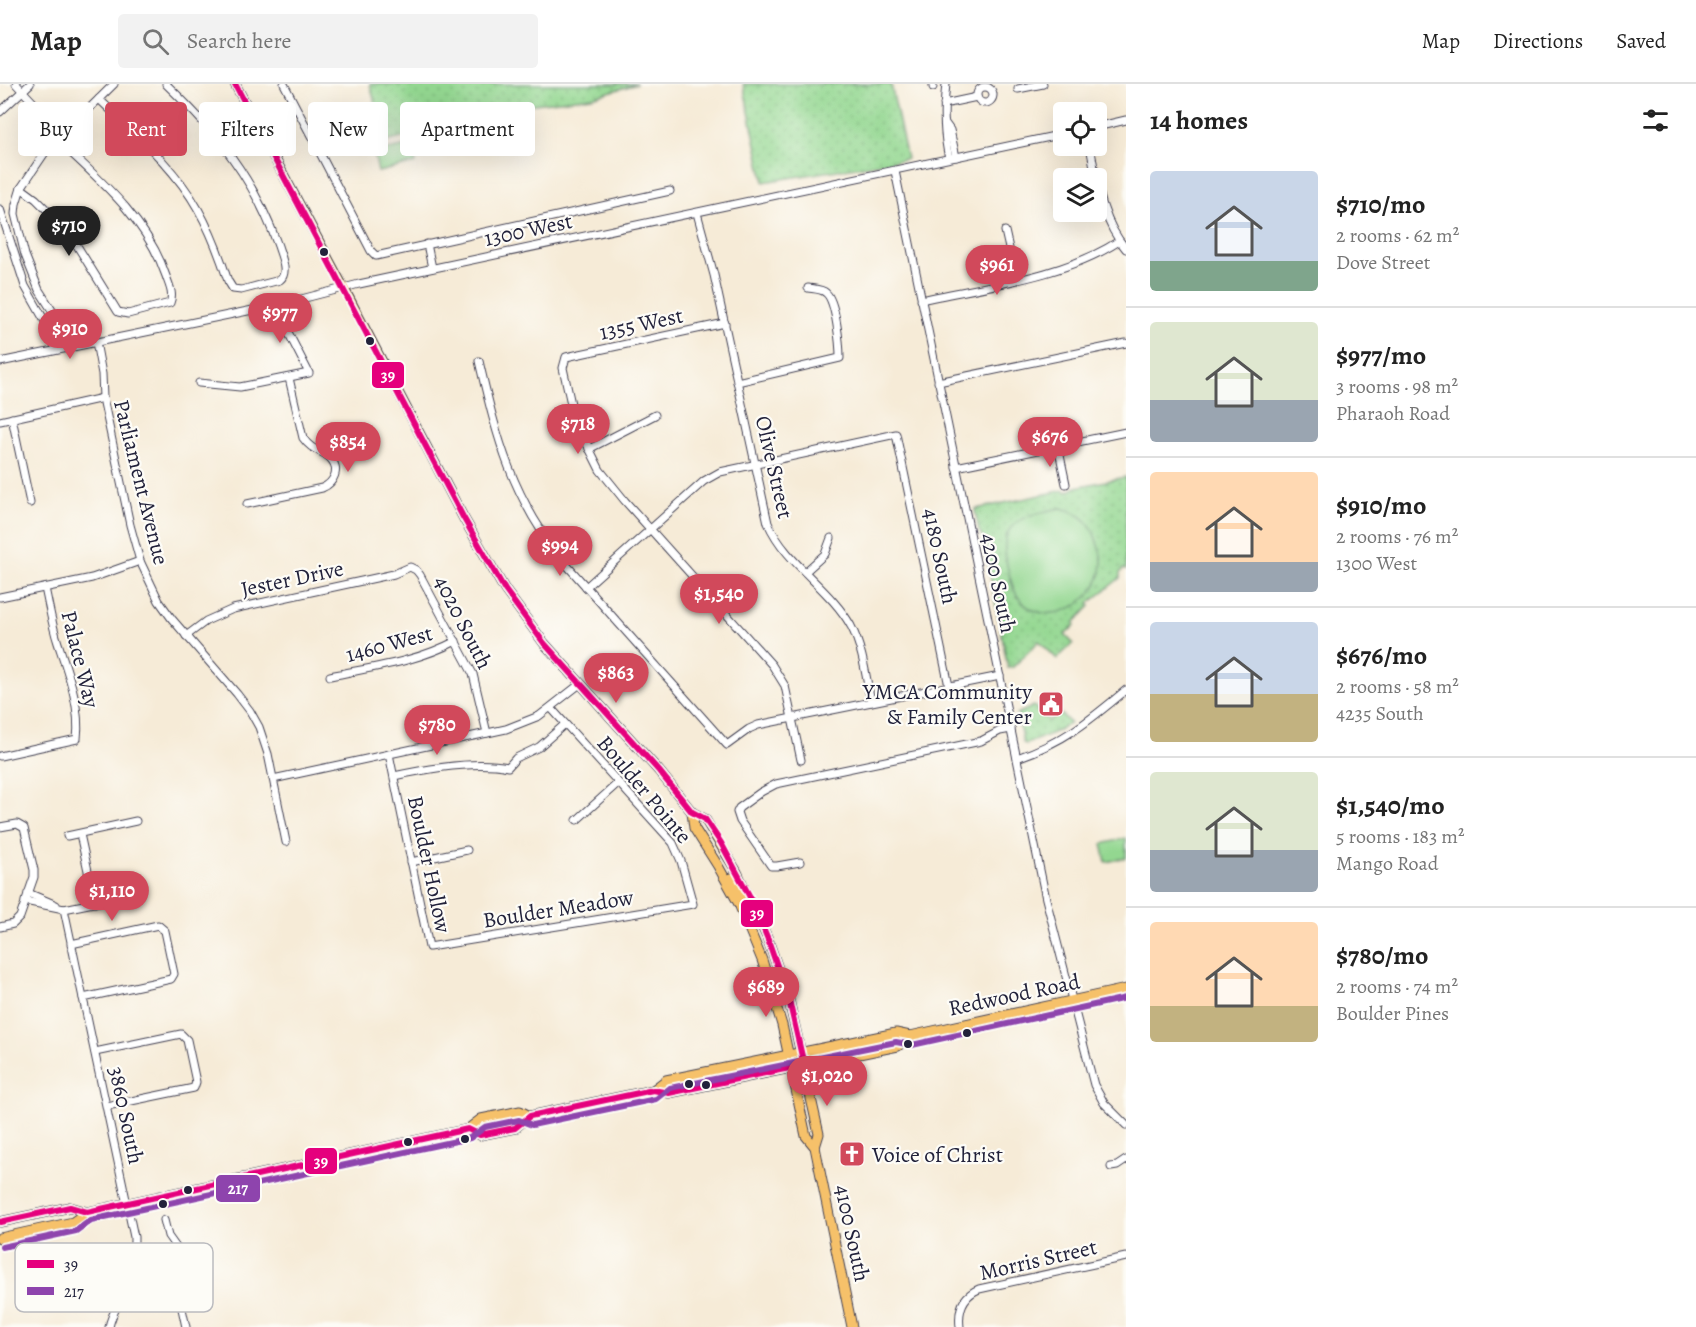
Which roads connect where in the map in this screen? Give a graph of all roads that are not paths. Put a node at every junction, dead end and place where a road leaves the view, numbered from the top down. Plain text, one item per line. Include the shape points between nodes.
1 (16, 84) edge
2 (30, 84) edge
3 (114, 84) edge
4 (166, 84) edge
5 (235, 84) edge
6 (284, 84) edge
7 (945, 84) edge
8 (1043, 84) edge
9 (1018, 89) dead end
10 (22, 91) junction
11 (977, 97) dead end
12 (99, 99) junction
13 (32, 102) edge
14 (944, 104) junction
15 (93, 105) edge
16 (0, 112) edge
17 (1126, 120) edge
18 (1107, 124) edge
19 (1053, 136) edge
20 (43, 156) edge
21 (74, 156) edge
22 (1092, 156) edge
23 (952, 158) junction
24 (895, 171) junction
25 (21, 188) junction
26 (669, 191) dead end
27 (0, 209) edge
28 (697, 213) junction
29 (1005, 231) dead end
30 (1119, 241) junction
31 (427, 244) junction
32 (1126, 249) edge
33 (432, 268) junction
34 (1016, 279) junction
35 (344, 288) junction
36 (808, 288) dead end
37 (921, 300) junction
38 (282, 304) junction
39 (725, 323) junction
40 (96, 342) junction
41 (1126, 343) edge
42 (67, 348) junction
43 (56, 350) junction
44 (479, 361) dead end
45 (0, 362) edge
46 (289, 378) junction
47 (737, 382) junction
48 (938, 382) junction
49 (199, 383) dead end
50 (103, 399) junction
51 (655, 415) dead end
52 (12, 418) junction
53 (0, 421) edge
54 (1126, 432) edge
55 (1058, 446) junction
56 (589, 448) junction
57 (754, 463) junction
58 (956, 466) junction
59 (1066, 484) dead end
60 (30, 503) dead end
61 (247, 504) dead end
62 (650, 530) junction
63 (831, 538) dead end
64 (140, 561) junction
65 (410, 567) joint
66 (806, 572) junction
67 (586, 587) junction
68 (45, 588) junction
69 (0, 597) edge
70 (186, 636) junction
71 (456, 641) junction
72 (330, 676) dead end
73 (1000, 676) junction
74 (580, 684) junction
75 (949, 686) junction
76 (1126, 690) edge
77 (871, 702) junction
78 (551, 708) junction
79 (792, 718) junction
80 (565, 724) junction
81 (1011, 729) junction
82 (487, 733) junction
83 (389, 754) junction
84 (0, 756) edge
85 (1017, 758) junction
86 (801, 760) dead end
87 (394, 776) junction
88 (273, 778) junction
89 (618, 783) junction
90 (692, 812) junction
91 (577, 820) dead end
92 (136, 821) dead end
93 (0, 827) edge
94 (80, 834) junction
95 (67, 836) dead end
96 (286, 842) dead end
97 (467, 850) dead end
98 (411, 862) junction
99 (800, 862) dead end
100 (718, 866) junction
101 (27, 897) junction
102 (113, 899) dead end
103 (751, 899) junction
104 (94, 903) junction
105 (693, 903) joint
106 (64, 909) junction
107 (0, 927) edge
108 (71, 944) junction
109 (429, 947) joint
110 (1126, 989) edge
111 (83, 998) junction
112 (1073, 1000) junction
113 (910, 1036) junction
114 (95, 1052) junction
115 (802, 1053) junction
116 (788, 1055) junction
117 (804, 1065) junction
118 (791, 1068) junction
119 (653, 1090) junction
120 (107, 1106) junction
121 (530, 1116) junction
122 (1126, 1125) edge
123 (468, 1129) junction
124 (814, 1147) junction
125 (1126, 1160) edge
126 (1111, 1167) dead end
127 (128, 1203) junction
128 (87, 1212) junction
129 (164, 1220) dead end
130 (0, 1222) edge
131 (0, 1238) edge
132 (134, 1243) edge
133 (172, 1243) edge
134 (1126, 1257) edge
135 (114, 1312) edge
136 (183, 1312) edge
137 (109, 1327) edge
138 (186, 1327) edge
139 (852, 1327) edge
140 (960, 1327) edge

1 - 10 street
2 - 10 street
3 - 12 street
4 - 12 street via 210,127 250,183 277,245 283,278 233,290 208,227 188,192 165,163
5 - 35 main road
6 - 31 street via 371,251 376,256
7 - 14 street
8 - 9 street
10 - 13 street
10 - 16 street
11 - 14 street
12 - 15 street
14 - 23 street
17 - 18 street
19 - 23 street, 1300 West
20 - 25 street
21 - 25 street via 136,220 165,273 170,303 121,314 68,231
22 - 30 street via 1105,214
23 - 24 street, 1300 West
24 - 28 street, 1300 West
24 - 37 street, 4200 South
25 - 42 street via 15,214 30,269 60,323
26 - 31 street
27 - 43 street via 25,286 51,332
28 - 33 street, 1300 West
28 - 39 street, Olive Street
29 - 34 street
30 - 32 street
30 - 34 street via 1083,261
31 - 33 street
33 - 35 street, 1300 West
34 - 37 street
35 - 38 street, 1300 West
35 - 74 main road via 486,559 544,644
36 - 47 street via 827,293 840,358
37 - 48 street, 4200 South
38 - 40 street, 1300 West
38 - 46 street via 288,332 309,373
39 - 47 street, Olive Street
39 - 56 street, 1355 West via 566,357 563,368 570,403
40 - 42 street, 1300 West
40 - 50 street, Parliament Avenue
41 - 48 street
42 - 43 street, 1300 West
43 - 45 street, 1300 West
44 - 67 street via 495,432 516,485 543,535
46 - 49 street via 240,387
46 - 61 street via 303,438 331,459 335,477 322,488
47 - 57 street, Olive Street
48 - 58 street, 4200 South
50 - 52 street
50 - 64 street, Parliament Avenue
51 - 56 street
52 - 53 street
52 - 60 street
54 - 55 street
55 - 58 street
55 - 59 street
56 - 62 street via 612,486
57 - 62 street via 712,476
57 - 66 street, Olive Street via 772,532
57 - 75 street, 4180 South via 896,434
58 - 73 street, 4200 South
62 - 67 street
62 - 79 street via 777,671 785,686
63 - 66 street via 825,554
64 - 68 street via 102,575
64 - 70 street, Parliament Avenue via 159,601
65 - 70 street, Jester Drive via 394,574 233,609 206,621
65 - 71 street, 4020 South via 420,575
66 - 77 street, Olive Street via 852,628
67 - 79 street via 727,744 749,729
68 - 69 street
68 - 84 street, Palace Way via 79,725 77,739
70 - 88 street, Parliament Avenue via 250,711 265,745
71 - 72 street, 1460 West via 415,658
71 - 82 street, 4020 South via 477,684
73 - 75 street
73 - 81 street, 4200 South
74 - 78 street
74 - 90 main road
75 - 77 street
76 - 85 street via 1065,738
77 - 79 street
78 - 80 street, Boulder Pointe
78 - 82 street via 525,723
79 - 86 street
80 - 87 street via 539,747 507,766 491,763
80 - 89 street, Boulder Pointe
81 - 85 street, 4200 South
81 - 99 street via 981,741 772,786 739,808 740,820 771,866
82 - 83 street
83 - 87 street, Boulder Hollow
83 - 88 street
85 - 112 street, 4200 South via 1046,899
87 - 98 street, Boulder Hollow
88 - 96 street, Parliament Avenue
89 - 91 street
89 - 105 street, Boulder Pointe via 673,843
90 - 100 main road via 694,828
90 - 103 main road, 4100 South via 705,819 715,833
92 - 94 street
93 - 101 street via 16,824 24,828 34,870
94 - 95 street
94 - 104 street
97 - 98 street
98 - 109 street, Boulder Hollow
100 - 103 main road via 744,899
100 - 116 main road, 4100 South via 755,939
101 - 106 street
101 - 107 street via 20,918
102 - 104 street
103 - 115 main road, 4100 South via 789,1000
104 - 106 street
105 - 109 street, Boulder Meadow
106 - 108 street, 3860 South
108 - 111 street, 3860 South
108 - 111 street via 158,925 165,932 174,974 171,979
110 - 112 main road, Redwood Road
111 - 114 street, 3860 South
112 - 113 main road, Redwood Road
112 - 122 street, 4200 South via 1094,1085 1104,1103
113 - 115 main road, Redwood Road via 896,1034
113 - 117 main road, Redwood Road via 898,1046
114 - 120 street, 3860 South
114 - 120 street via 181,1034 187,1040 194,1088
115 - 116 main road, Redwood Road
115 - 117 main road, 4100 South
116 - 118 main road, 4100 South
116 - 119 main road, Redwood Road via 666,1080
117 - 118 main road, Redwood Road
117 - 124 main road, 4100 South via 819,1134
118 - 119 main road, Redwood Road via 669,1093
118 - 124 main road, 4100 South via 806,1136
119 - 121 main road, Redwood Road
120 - 127 street, 3860 South
121 - 123 main road, Redwood Road via 520,1111 481,1119
121 - 123 main road, Redwood Road via 515,1128 480,1135
123 - 127 main road, Redwood Road
124 - 139 main road, 4100 South
125 - 126 street
127 - 128 main road, Redwood Road
127 - 132 street, 3860 South
128 - 130 main road, Redwood Road via 70,1207
128 - 131 main road, Redwood Road via 73,1222
129 - 133 street
134 - 140 street, Morris Street via 973,1292 962,1303
135 - 137 street, 3860 South
136 - 138 street

